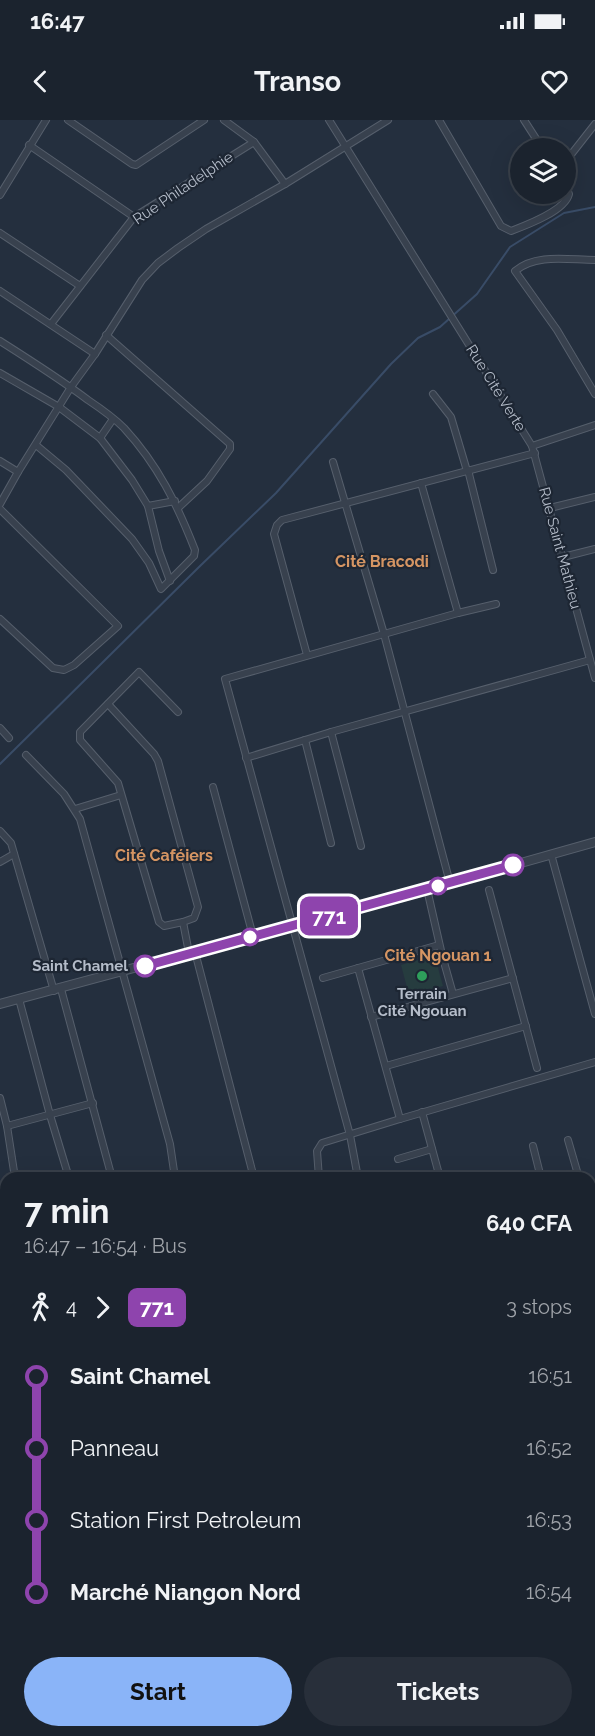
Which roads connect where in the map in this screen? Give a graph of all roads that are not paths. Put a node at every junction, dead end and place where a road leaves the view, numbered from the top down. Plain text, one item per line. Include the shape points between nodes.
1 (46, 120) edge
2 (68, 120) edge
3 (204, 120) edge
4 (224, 120) edge
5 (329, 120) edge
6 (388, 120) edge
7 (439, 120) edge
8 (524, 120) edge
9 (595, 124) edge
10 (536, 138) edge
11 (254, 142) junction
12 (30, 145) junction
13 (345, 147) junction
14 (576, 148) edge
15 (285, 184) junction
16 (0, 195) edge
17 (564, 204) edge
18 (135, 217) junction
19 (0, 233) edge
20 (595, 260) edge
21 (80, 286) junction
22 (0, 291) edge
23 (51, 324) junction
24 (106, 335) junction
25 (0, 341) edge
26 (95, 354) junction
27 (0, 373) edge
28 (71, 387) junction
29 (433, 394) dead end
30 (595, 394) edge
31 (59, 407) junction
32 (113, 418) junction
33 (595, 425) edge
34 (100, 438) junction
35 (36, 445) junction
36 (534, 449) junction
37 (0, 460) edge
38 (333, 462) dead end
39 (467, 470) junction
40 (18, 472) junction
41 (421, 483) junction
42 (595, 497) edge
43 (175, 501) junction
44 (345, 502) junction
45 (0, 504) edge
46 (148, 506) junction
47 (178, 508) junction
48 (550, 508) junction
49 (0, 509) edge
50 (595, 549) edge
51 (563, 557) junction
52 (494, 570) dead end
53 (170, 582) junction
54 (496, 604) dead end
55 (458, 613) junction
56 (0, 619) edge
57 (384, 634) junction
58 (307, 655) junction
59 (590, 660) junction
60 (595, 678) edge
61 (108, 704) junction
62 (403, 711) junction
63 (178, 712) dead end
64 (0, 728) edge
65 (331, 732) junction
66 (9, 738) dead end
67 (305, 740) junction
68 (26, 755) dead end
69 (246, 758) junction
70 (213, 787) dead end
71 (121, 795) junction
72 (75, 809) junction
73 (0, 831) edge
74 (595, 842) edge
75 (331, 843) dead end
76 (361, 846) dead end
77 (14, 854) junction
78 (551, 854) junction
79 (0, 862) edge
80 (450, 883) junction
81 (427, 889) junction
82 (489, 890) dead end
83 (183, 922) junction
84 (292, 926) junction
85 (253, 936) junction
86 (439, 945) junction
87 (192, 952) junction
88 (358, 968) junction
89 (122, 972) junction
90 (323, 978) dead end
91 (513, 978) junction
92 (57, 990) junction
93 (453, 994) junction
94 (19, 999) junction
95 (0, 1004) edge
96 (595, 1014) edge
97 (371, 1017) junction
98 (526, 1026) junction
99 (595, 1062) edge
100 (386, 1066) junction
101 (537, 1068) dead end
102 (0, 1098) edge
103 (93, 1103) junction
104 (422, 1112) junction
105 (50, 1115) junction
106 (400, 1119) junction
107 (7, 1126) junction
108 (350, 1135) junction
109 (568, 1140) dead end
110 (533, 1146) dead end
111 (432, 1149) junction
112 (398, 1159) dead end
113 (14, 1172) edge
114 (67, 1172) edge
115 (110, 1172) edge
116 (174, 1172) edge
117 (252, 1172) edge
118 (319, 1172) edge
119 (357, 1172) edge
120 (438, 1172) edge
121 (540, 1172) edge
122 (577, 1172) edge

1 - 12 street
2 - 3 street via 136,165
4 - 11 street
5 - 13 street, Rue Cité Verte
6 - 13 street
7 - 17 street via 501,226 511,231
8 - 10 street
9 - 14 street
11 - 15 street
11 - 18 street, Rue Philadelphie
12 - 16 street
12 - 18 street
13 - 15 street
13 - 36 street, Rue Cité Verte
15 - 24 street via 206,229 158,263 142,280
18 - 21 street, Rue Philadelphie
19 - 21 street
20 - 30 street via 537,260 515,271 557,330
21 - 23 street, Rue Philadelphie
22 - 23 street
23 - 26 street
24 - 26 street
24 - 47 street via 230,444 207,481
25 - 28 street
26 - 28 street
27 - 31 street
28 - 31 street
28 - 32 street
29 - 39 street via 451,417
31 - 34 street
31 - 35 street
32 - 34 street
32 - 43 street via 145,454
33 - 36 street
34 - 46 street
35 - 40 street
35 - 53 street via 66,470 132,539 161,589
36 - 39 street
36 - 48 street, Rue Saint Mathieu
37 - 40 street
38 - 44 street
39 - 41 street
39 - 52 street
40 - 45 street
41 - 44 street
41 - 55 street
42 - 48 street
43 - 46 street
43 - 47 street
44 - 57 street
44 - 58 street via 282,520 274,534
46 - 53 street
47 - 53 street via 195,553
48 - 51 street, Rue Saint Mathieu
49 - 56 street via 118,626 64,670 52,668
50 - 51 street
51 - 59 street, Rue Saint Mathieu
54 - 55 street
55 - 57 street
57 - 58 street
57 - 62 street
58 - 69 street via 225,679
59 - 60 street, Rue Saint Mathieu
59 - 62 street
61 - 63 street via 139,672
61 - 71 street via 79,736 118,783
61 - 83 street via 158,761 198,907 194,918
62 - 65 street
62 - 80 street
64 - 66 street
65 - 67 street
65 - 76 street
67 - 69 street
67 - 75 street
68 - 72 street
69 - 84 street
70 - 85 street
71 - 72 street
71 - 83 street via 159,922 165,926
72 - 89 street
73 - 77 street via 11,843
74 - 78 street
77 - 79 street
77 - 92 street
78 - 80 street
78 - 96 street
80 - 81 street
81 - 84 street
81 - 86 street
82 - 91 street
83 - 87 street
84 - 85 street
84 - 108 street
85 - 87 street
86 - 88 street
86 - 93 street
87 - 89 street
87 - 117 street
88 - 90 street
88 - 97 street
89 - 92 street
89 - 116 street via 170,1144
91 - 93 street
91 - 98 street
92 - 94 street
92 - 103 street
93 - 97 street
94 - 95 street
94 - 105 street
97 - 100 street
98 - 100 street
98 - 101 street
99 - 104 street
100 - 106 street
102 - 107 street
103 - 105 street
103 - 115 street
104 - 106 street
104 - 111 street
105 - 107 street
105 - 114 street
106 - 108 street
107 - 113 street
108 - 118 street via 319,1146
108 - 119 street
109 - 122 street
110 - 121 street
111 - 112 street
111 - 120 street

